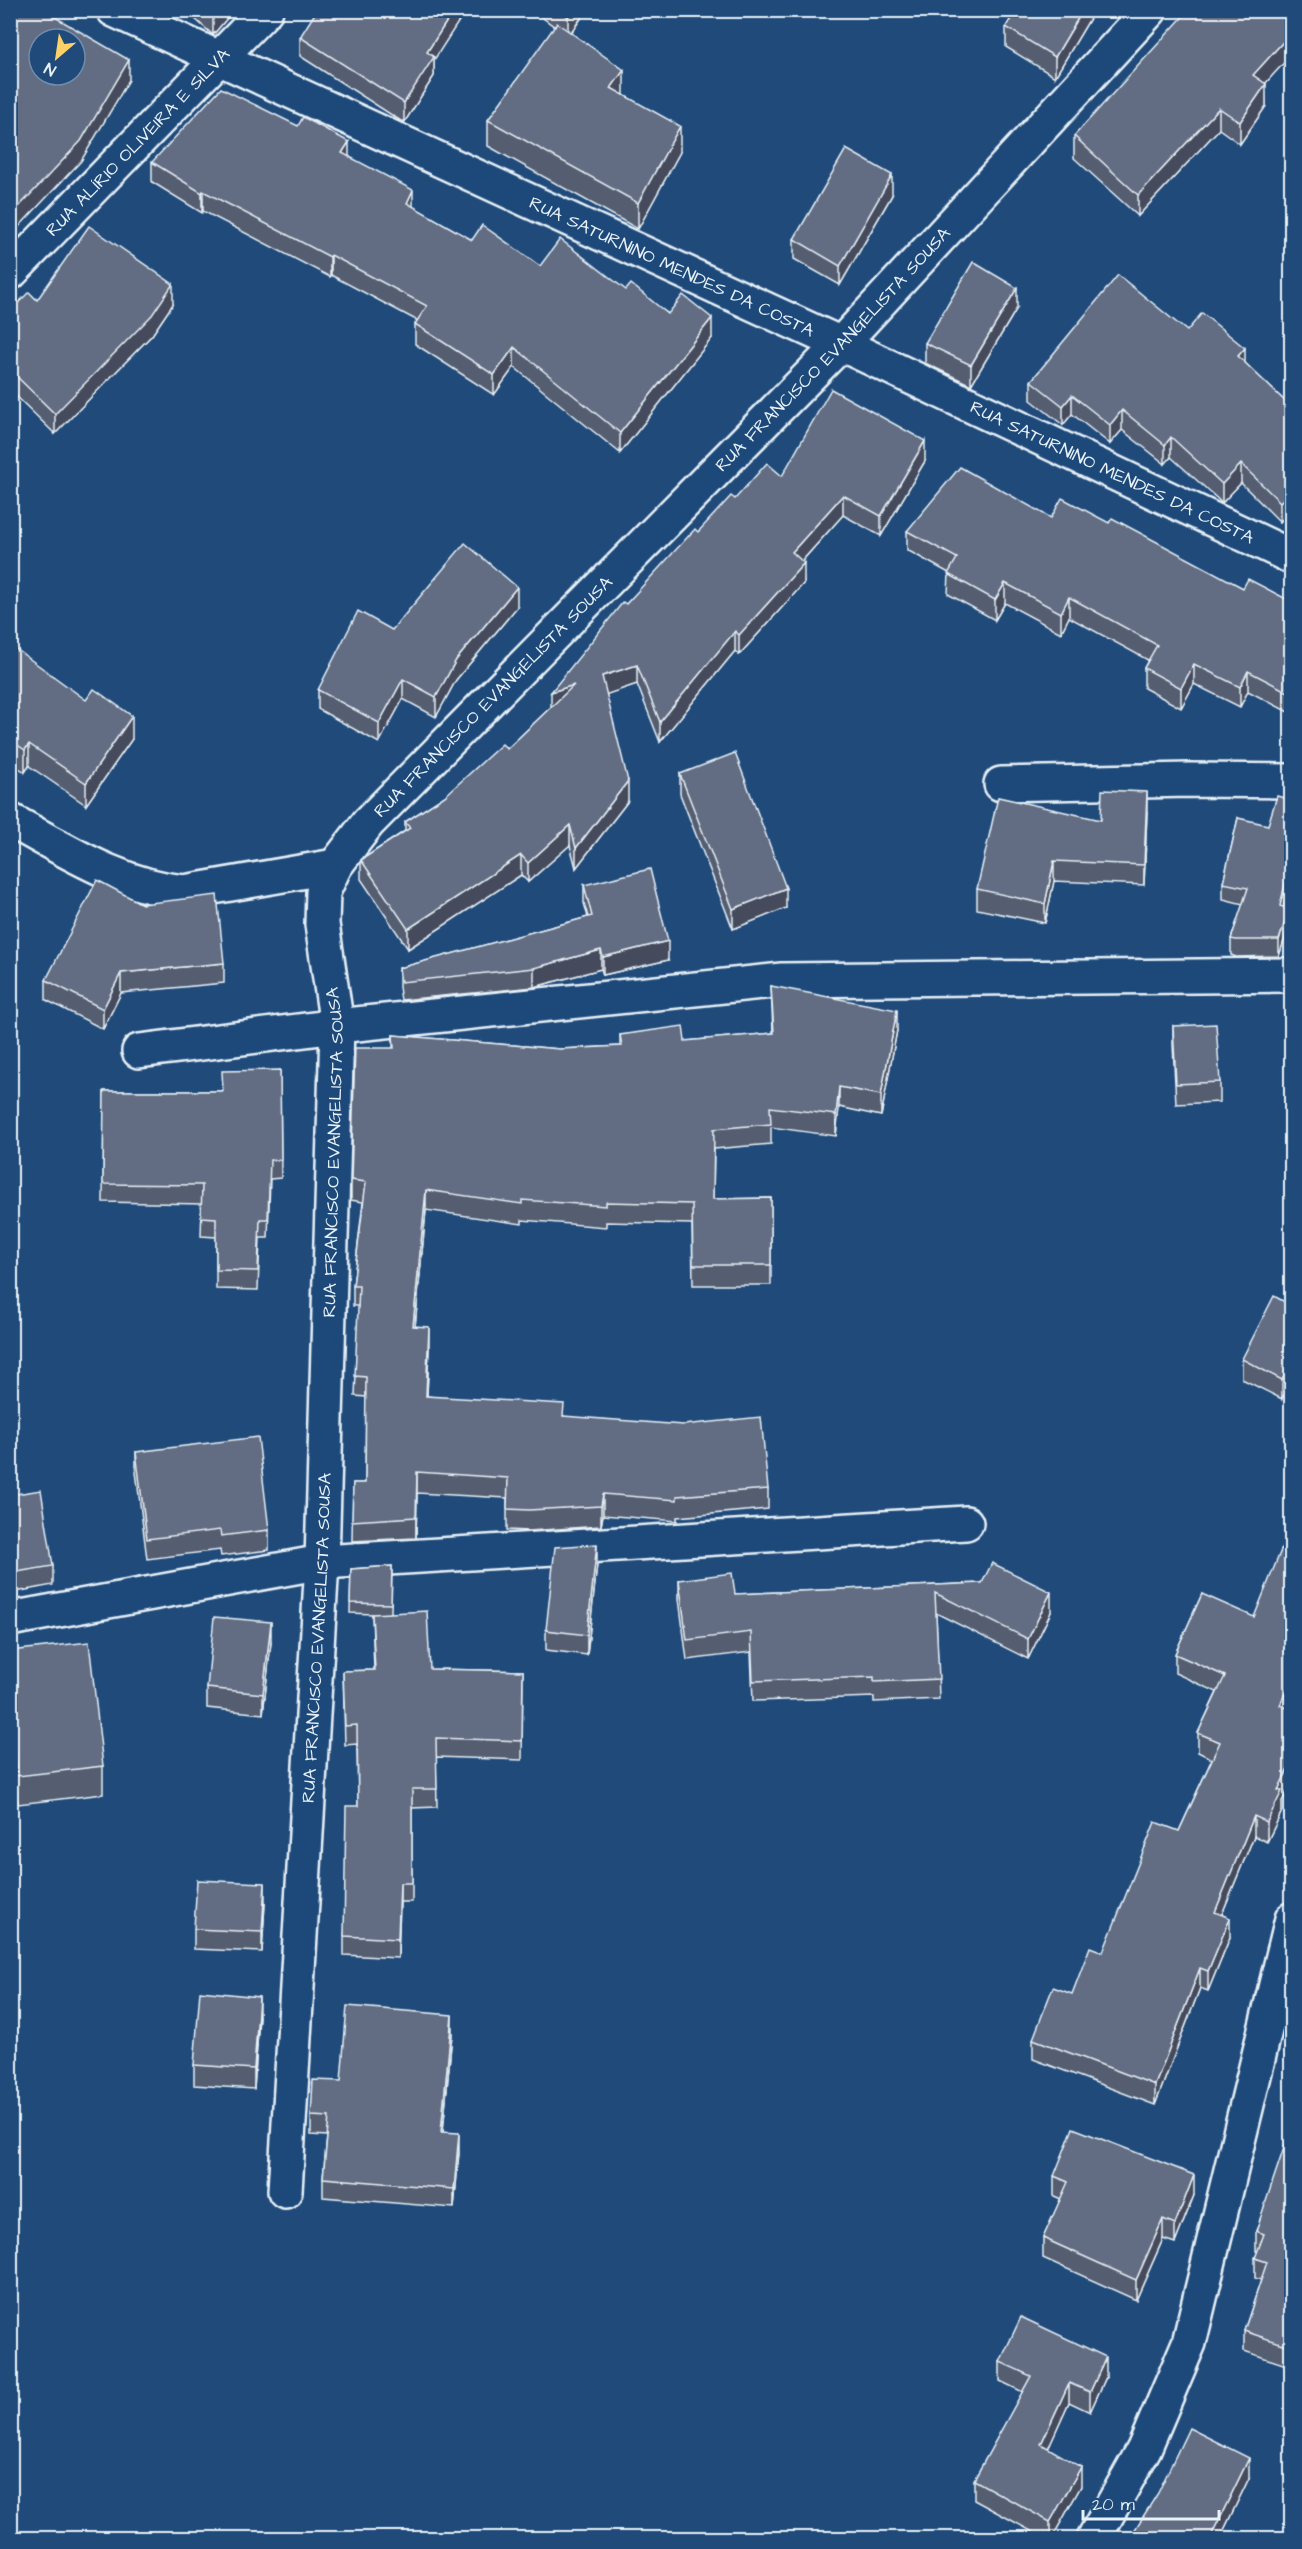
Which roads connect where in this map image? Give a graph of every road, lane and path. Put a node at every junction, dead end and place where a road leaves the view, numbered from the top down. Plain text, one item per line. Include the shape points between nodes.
1 (114, 10) edge
2 (266, 10) edge
3 (1150, 10) edge
4 (218, 59) junction
5 (10, 273) edge
6 (840, 344) junction
7 (1292, 557) edge
8 (1292, 781) edge
9 (1001, 784) dead end
10 (10, 820) edge
11 (334, 866) junction
12 (1292, 975) edge
13 (337, 1026) junction
14 (139, 1051) dead end
15 (966, 1523) dead end
16 (322, 1562) junction
17 (10, 1619) edge
18 (1292, 1919) edge
19 (1285, 1985) edge
20 (285, 2191) dead end
21 (1094, 2538) edge

1 - 4 street, RUA SATURNINO MENDES DA COSTA
2 - 4 street, RUA ALÍRIO OLIVEIRA E SILVA
3 - 6 street, RUA FRANCISCO EVANGELISTA SOUSA
4 - 5 street, RUA ALÍRIO OLIVEIRA E SILVA
4 - 6 street, RUA SATURNINO MENDES DA COSTA
6 - 7 street, RUA SATURNINO MENDES DA COSTA
6 - 11 street, RUA FRANCISCO EVANGELISTA SOUSA via 368,823
8 - 9 street
10 - 11 street via 102,870 160,890 184,892
11 - 13 street, RUA FRANCISCO EVANGELISTA SOUSA via 323,892 322,924
12 - 13 street via 782,980
13 - 14 street
13 - 16 street, RUA FRANCISCO EVANGELISTA SOUSA
15 - 16 street
16 - 17 street
16 - 20 street, RUA FRANCISCO EVANGELISTA SOUSA
18 - 19 street
19 - 21 street via 1189,2343 1144,2449

